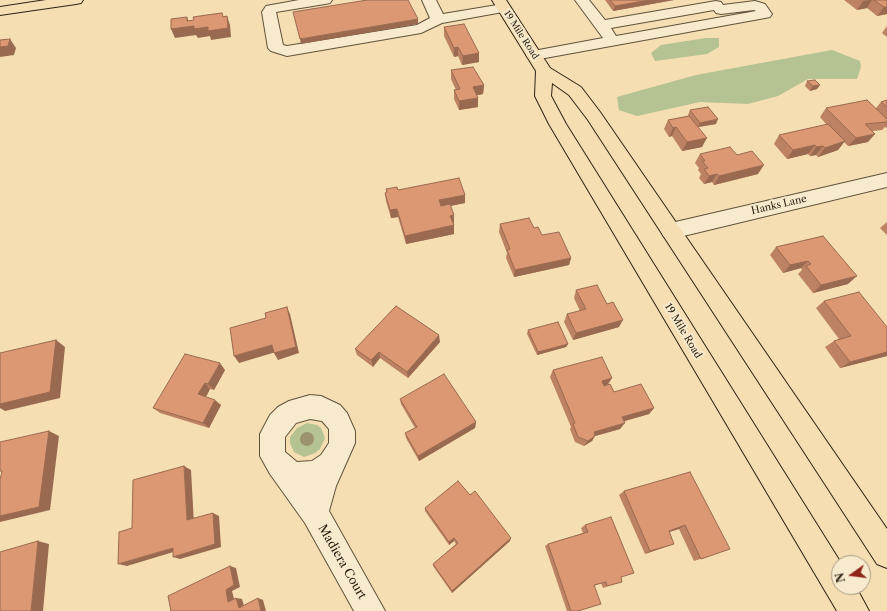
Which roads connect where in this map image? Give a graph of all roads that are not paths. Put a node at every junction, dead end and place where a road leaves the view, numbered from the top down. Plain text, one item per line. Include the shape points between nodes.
1 (76, 0) edge
2 (325, 0) edge
3 (429, 0) edge
4 (582, 0) edge
5 (501, 4) edge
6 (692, 4) edge
7 (720, 9) edge
8 (0, 10) edge
9 (438, 19) junction
10 (601, 25) junction
11 (614, 41) junction
12 (539, 63) junction
13 (582, 141) junction
14 (617, 150) junction
15 (887, 180) edge
16 (671, 231) junction
17 (337, 455) junction
18 (279, 465) junction
19 (315, 513) junction
20 (879, 528) edge
21 (887, 554) edge
22 (843, 600) edge
23 (370, 611) edge

1 - 8 main road
2 - 9 street via 271,9 269,12 276,48 288,51 421,29
3 - 9 street
4 - 10 street
5 - 9 street
5 - 12 main road, 19 Mile Road
6 - 7 street
6 - 10 street
7 - 11 street
10 - 11 street
11 - 12 street
12 - 13 main road, 19 Mile Road via 543,96
12 - 14 main road, 19 Mile Road via 575,91
13 - 14 main road via 608,144
13 - 22 main road, 19 Mile Road
14 - 16 main road, 19 Mile Road
15 - 16 street, Hanks Lane
16 - 20 main road, 19 Mile Road
17 - 18 street via 330,464 309,475 297,475
17 - 18 street, Madiera Court via 342,443 342,431 338,421 331,413 321,408 298,409 287,415 274,434 273,456
17 - 19 street, Madiera Court via 323,486
18 - 19 street, Madiera Court
19 - 23 street, Madiera Court
20 - 21 main road, 19 Mile Road

